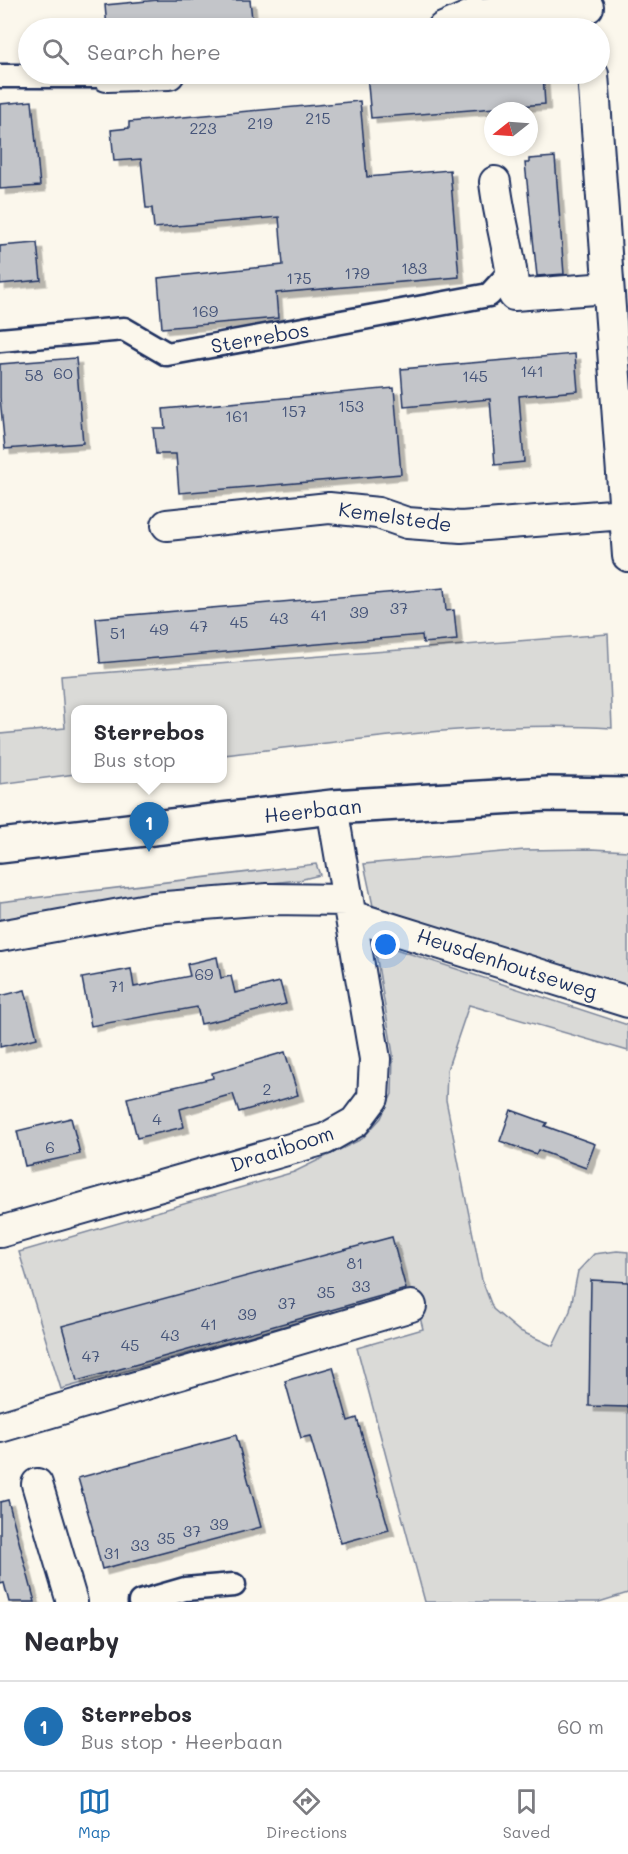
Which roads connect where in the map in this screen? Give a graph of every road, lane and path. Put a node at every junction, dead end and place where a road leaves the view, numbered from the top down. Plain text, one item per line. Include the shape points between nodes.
1 (475, 7) edge
2 (589, 12) edge
3 (458, 18) edge
4 (0, 76) edge
5 (18, 76) edge
6 (594, 84) edge
7 (495, 182) dead end
8 (617, 256) edge
9 (513, 269) junction
10 (608, 288) junction
11 (0, 340) edge
12 (624, 514) junction
13 (167, 525) dead end
14 (628, 556) edge
15 (628, 795) edge
16 (332, 807) junction
17 (0, 846) edge
18 (349, 908) junction
19 (0, 936) edge
20 (628, 1002) edge
21 (0, 1232) edge
22 (411, 1306) dead end
23 (0, 1427) edge
24 (37, 1484) dead end
25 (234, 1585) dead end
26 (72, 1602) edge
27 (140, 1602) edge

1 - 2 street
1 - 3 street
4 - 5 street
6 - 8 street
7 - 9 street
8 - 10 street
9 - 10 street via 514,295
9 - 11 street, Sterrebos via 489,295 167,354 124,330
10 - 12 street
12 - 13 street, Kemelstede via 461,526 407,523 378,513 329,508
12 - 14 street
15 - 16 street, Heerbaan via 548,794
16 - 17 street, Heerbaan
16 - 18 street, Draaiboom
18 - 19 street, Heusdenhoutseweg via 268,899 153,908
18 - 20 street, Heusdenhoutseweg
18 - 21 street, Draaiboom via 375,1059 373,1098 355,1122 325,1139
22 - 23 street
24 - 26 street
25 - 27 street via 184,1589

